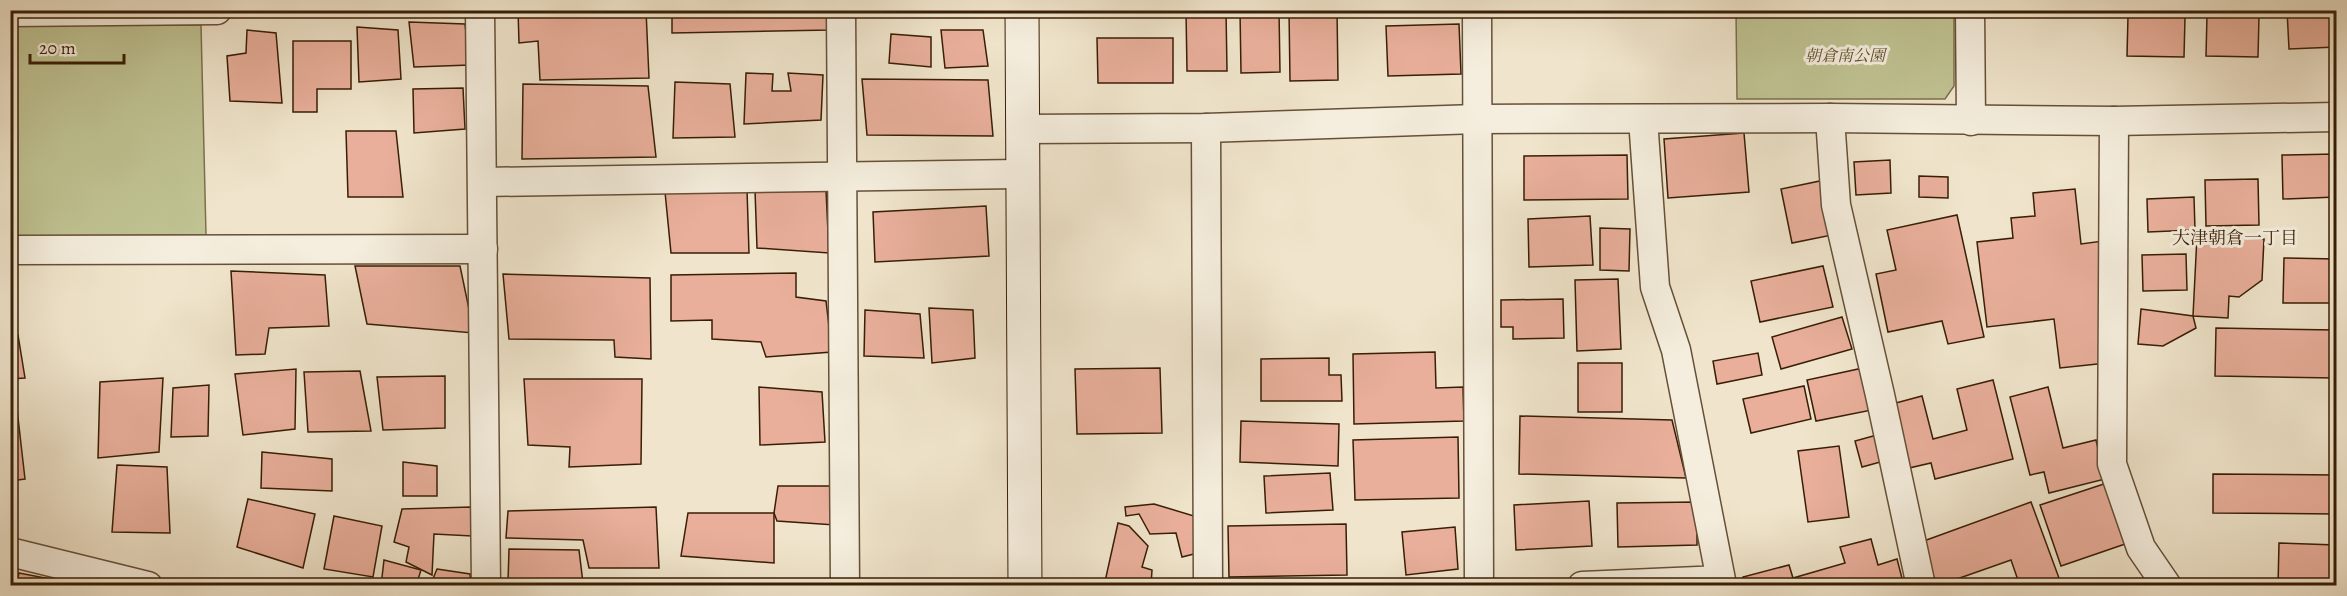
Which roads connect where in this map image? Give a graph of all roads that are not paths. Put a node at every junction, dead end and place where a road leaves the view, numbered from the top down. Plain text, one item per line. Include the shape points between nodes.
1 (217, 10) edge
2 (480, 10) edge
3 (841, 10) edge
4 (1022, 10) edge
5 (1477, 10) edge
6 (1970, 10) edge
7 (10, 12) edge
8 (2337, 117) edge
9 (1643, 118) junction
10 (1830, 118) junction
11 (1477, 119) junction
12 (1971, 121) junction
13 (2115, 121) junction
14 (1206, 128) junction
15 (1022, 129) junction
16 (1022, 174) junction
17 (841, 175) junction
18 (483, 182) junction
19 (483, 249) junction
20 (10, 250) edge
21 (10, 552) edge
22 (148, 585) edge
23 (486, 585) edge
24 (845, 585) edge
25 (1025, 585) edge
26 (1208, 585) edge
27 (1479, 585) edge
28 (1582, 585) edge
29 (1921, 585) edge
30 (2167, 585) edge

1 - 7 street
2 - 18 street
3 - 17 street
4 - 15 street
5 - 11 street
6 - 12 street
8 - 13 street
9 - 10 street
9 - 11 street
9 - 28 street via 1655,287 1676,350 1721,580
10 - 12 street
10 - 29 street via 1836,205
11 - 14 street
11 - 27 street
12 - 13 street
13 - 30 street via 2112,464 2141,548
14 - 15 street
14 - 26 street
15 - 16 street
16 - 17 street
16 - 25 street
17 - 18 street
17 - 24 street
18 - 19 street
19 - 20 street
19 - 23 street
21 - 22 street

